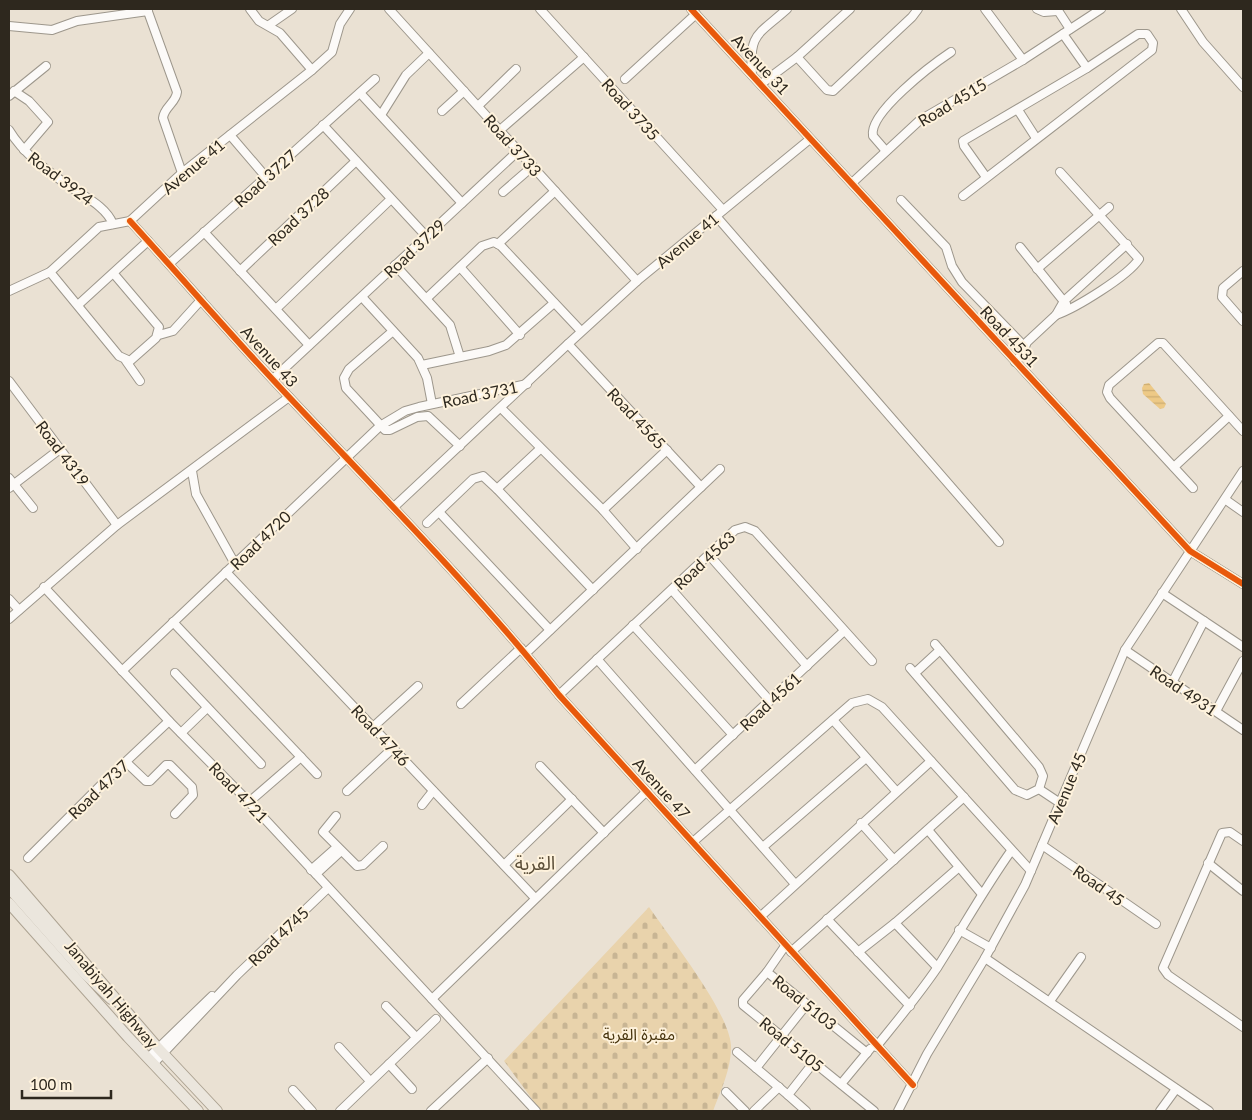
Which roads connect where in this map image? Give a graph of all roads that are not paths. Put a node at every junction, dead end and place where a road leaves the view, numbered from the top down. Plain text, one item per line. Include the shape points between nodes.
1 (250, 9) edge
2 (292, 9) edge
3 (350, 9) edge
4 (540, 9) edge
5 (786, 9) edge
6 (850, 9) edge
7 (918, 9) edge
8 (985, 9) edge
9 (1037, 9) edge
10 (1100, 9) edge
11 (1181, 9) edge
12 (148, 10) edge
13 (393, 10) edge
14 (1057, 10) edge
15 (693, 11) edge
16 (269, 25) junction
17 (9, 26) edge
18 (1067, 32) junction
19 (951, 52) dead end
20 (429, 53) junction
21 (797, 57) junction
22 (584, 58) junction
23 (1023, 60) junction
24 (46, 66) dead end
25 (1087, 68) junction
26 (516, 69) dead end
27 (312, 70) junction
28 (752, 76) junction
29 (375, 79) dead end
30 (625, 79) dead end
31 (761, 84) junction
32 (1243, 87) edge
33 (464, 91) junction
34 (12, 93) edge
35 (360, 93) junction
36 (478, 106) junction
37 (1018, 110) junction
38 (442, 111) dead end
39 (381, 115) junction
40 (324, 126) junction
41 (9, 130) edge
42 (500, 130) junction
43 (230, 135) junction
44 (1036, 138) junction
45 (810, 139) junction
46 (24, 150) junction
47 (518, 151) junction
48 (886, 151) junction
49 (356, 161) junction
50 (533, 166) junction
51 (182, 172) junction
52 (1060, 172) dead end
53 (266, 177) junction
54 (986, 177) junction
55 (852, 184) junction
56 (555, 191) junction
57 (503, 192) dead end
58 (963, 196) dead end
59 (391, 200) junction
60 (901, 200) dead end
61 (462, 203) junction
62 (1109, 207) dead end
63 (723, 210) junction
64 (1099, 215) junction
65 (716, 216) junction
66 (130, 221) junction
67 (113, 224) junction
68 (204, 232) junction
69 (426, 236) junction
70 (148, 241) junction
71 (498, 244) junction
72 (1127, 244) junction
73 (1020, 247) dead end
74 (169, 264) junction
75 (395, 265) junction
76 (460, 266) junction
77 (1037, 269) junction
78 (240, 271) junction
79 (1243, 271) edge
80 (50, 272) junction
81 (114, 274) junction
82 (637, 281) junction
83 (9, 291) edge
84 (362, 296) junction
85 (427, 298) junction
86 (201, 300) junction
87 (1064, 301) junction
88 (554, 303) junction
89 (78, 305) junction
90 (276, 309) junction
91 (1071, 310) junction
92 (1056, 315) junction
93 (1243, 321) edge
94 (393, 331) junction
95 (581, 331) junction
96 (159, 335) junction
97 (520, 335) junction
98 (309, 346) junction
99 (570, 346) junction
100 (1024, 346) junction
101 (460, 357) junction
102 (126, 361) junction
103 (1015, 362) junction
104 (422, 365) junction
105 (273, 379) junction
106 (9, 381) edge
107 (140, 381) dead end
108 (527, 384) junction
109 (289, 397) junction
110 (432, 404) junction
111 (501, 408) junction
112 (1228, 416) junction
113 (380, 426) junction
114 (1243, 431) edge
115 (460, 446) junction
116 (60, 449) junction
117 (540, 449) junction
118 (667, 450) junction
119 (346, 456) junction
120 (1174, 467) junction
121 (720, 469) dead end
122 (192, 471) junction
123 (1243, 471) edge
124 (10, 483) edge
125 (701, 487) junction
126 (1193, 488) dead end
127 (497, 489) junction
128 (1226, 500) junction
129 (394, 507) junction
130 (33, 508) dead end
131 (603, 510) junction
132 (439, 512) junction
133 (1243, 512) edge
134 (427, 523) dead end
135 (118, 525) junction
136 (1000, 542) dead end
137 (637, 549) junction
138 (1190, 551) junction
139 (709, 555) junction
140 (235, 564) junction
141 (226, 572) junction
142 (1243, 584) edge
143 (44, 587) junction
144 (593, 590) junction
145 (672, 590) junction
146 (1162, 593) junction
147 (9, 599) edge
148 (19, 610) junction
149 (9, 619) edge
150 (1204, 621) junction
151 (173, 622) junction
152 (634, 625) junction
153 (550, 630) junction
154 (844, 631) junction
155 (1243, 647) edge
156 (1125, 650) junction
157 (524, 651) junction
158 (597, 659) junction
159 (872, 661) dead end
160 (1243, 661) edge
161 (807, 666) junction
162 (122, 671) junction
163 (175, 673) dead end
164 (1173, 681) junction
165 (418, 686) dead end
166 (559, 695) junction
167 (770, 701) junction
168 (461, 704) dead end
169 (207, 708) junction
170 (1216, 711) junction
171 (833, 720) junction
172 (169, 721) junction
173 (373, 727) junction
174 (1243, 730) edge
175 (181, 733) junction
176 (733, 735) junction
177 (392, 748) junction
178 (300, 757) junction
179 (866, 758) junction
180 (931, 761) junction
181 (126, 762) junction
182 (261, 764) dead end
183 (540, 766) dead end
184 (695, 770) junction
185 (317, 774) dead end
186 (1039, 789) junction
187 (434, 791) junction
188 (647, 791) junction
189 (896, 791) junction
190 (347, 792) dead end
191 (964, 797) junction
192 (572, 799) junction
193 (249, 802) junction
194 (1060, 803) junction
195 (422, 805) dead end
196 (731, 810) junction
197 (175, 814) dead end
198 (336, 816) dead end
199 (861, 823) junction
200 (928, 830) junction
201 (604, 833) junction
202 (1243, 841) edge
203 (693, 842) junction
204 (1042, 845) junction
205 (383, 846) dead end
206 (763, 846) junction
207 (339, 849) junction
208 (1011, 851) junction
209 (28, 858) dead end
210 (894, 860) junction
211 (1208, 864) junction
212 (504, 865) junction
213 (958, 868) junction
214 (1031, 871) junction
215 (313, 872) junction
216 (9, 875) edge
217 (795, 884) junction
218 (9, 888) edge
219 (328, 888) junction
220 (1243, 891) edge
221 (981, 893) junction
222 (535, 898) junction
223 (9, 903) edge
224 (9, 911) edge
225 (760, 917) junction
226 (22, 918) junction
227 (827, 919) junction
228 (894, 923) junction
229 (1156, 924) dead end
230 (959, 930) junction
231 (991, 948) junction
232 (788, 949) junction
233 (858, 952) junction
234 (1081, 957) dead end
235 (986, 958) junction
236 (937, 967) junction
237 (767, 972) junction
238 (432, 999) junction
239 (1050, 1001) junction
240 (807, 1004) junction
241 (123, 1006) junction
242 (386, 1006) dead end
243 (910, 1006) junction
244 (436, 1019) dead end
245 (1243, 1028) edge
246 (782, 1035) junction
247 (416, 1037) junction
248 (875, 1046) junction
249 (339, 1047) dead end
250 (161, 1051) junction
251 (737, 1052) dead end
252 (867, 1053) junction
253 (488, 1058) junction
254 (150, 1061) junction
255 (814, 1062) junction
256 (389, 1064) junction
257 (756, 1068) junction
258 (370, 1082) junction
259 (841, 1084) junction
260 (912, 1085) junction
261 (778, 1087) junction
262 (412, 1089) dead end
263 (1176, 1089) junction
264 (293, 1090) dead end
265 (726, 1092) dead end
266 (788, 1095) junction
267 (863, 1108) edge
268 (532, 1110) edge
269 (198, 1111) edge
270 (217, 1111) edge
271 (312, 1111) edge
272 (340, 1111) edge
273 (432, 1111) edge
274 (746, 1111) edge
275 (754, 1111) edge
276 (806, 1111) edge
277 (874, 1111) edge
278 (898, 1111) edge
279 (1160, 1111) edge
280 (1209, 1111) edge

1 - 16 street via 259,21
2 - 16 street
3 - 27 street, Avenue 41 via 340,24 332,52
4 - 22 street, Road 3735
5 - 28 street, Avenue 31 via 753,41
6 - 21 street
7 - 21 street via 833,91 828,90
8 - 23 street
9 - 14 street via 1044,12
10 - 18 street, Road 4515
11 - 32 street via 1203,42
12 - 17 street via 77,21 52,30
12 - 51 street via 177,92 163,118
13 - 20 street, Road 3733
14 - 18 street
15 - 28 street, Avenue 31
15 - 30 street
16 - 27 street
18 - 23 street, Road 4515
18 - 25 street
19 - 48 street via 912,82 875,124 873,136
20 - 33 street, Road 3733
20 - 39 street via 406,76
21 - 31 street
22 - 42 street
22 - 63 street, Road 3735
23 - 48 street, Road 4515 via 925,116
24 - 34 street
25 - 37 street
25 - 44 street via 1138,34 1147,34 1153,42 1152,50
26 - 36 street
27 - 43 street, Avenue 41
28 - 31 street, Avenue 31
29 - 35 street, Road 3727
31 - 45 street, Avenue 31
33 - 36 street, Road 3733
33 - 38 street
34 - 46 street via 30,101 48,122
35 - 39 street
35 - 40 street, Road 3727
36 - 42 street, Road 3733
37 - 44 street
37 - 54 street via 964,141 964,146
39 - 61 street
40 - 49 street
40 - 53 street, Road 3727
41 - 46 street, Road 3924
42 - 47 street, Road 3733
43 - 51 street, Avenue 41
43 - 53 street
44 - 54 street
45 - 55 street, Road 4531
45 - 63 street, Avenue 41
46 - 67 street, Road 3924 via 105,211
47 - 50 street, Road 3733
47 - 61 street, Road 3729
48 - 55 street, Road 4515
49 - 59 street
49 - 78 street, Road 3728
50 - 56 street, Road 3733
50 - 57 street
51 - 66 street, Avenue 41
52 - 64 street
53 - 68 street, Road 3727
54 - 58 street
55 - 103 street, Road 4531
56 - 71 street
56 - 82 street, Road 3733
59 - 69 street
59 - 90 street
60 - 100 street via 946,247 962,282
61 - 69 street, Road 3729
62 - 64 street
63 - 65 street, Avenue 41
64 - 72 street
64 - 77 street
65 - 82 street, Avenue 41
65 - 136 street
66 - 67 street
66 - 70 street, Avenue 43
67 - 80 street via 95,230
68 - 74 street, Road 3727
68 - 78 street
69 - 75 street, Road 3729
70 - 74 street, Avenue 43
70 - 81 street
71 - 76 street via 486,243
71 - 88 street
72 - 87 street
72 - 91 street via 1138,261
73 - 77 street
74 - 86 street, Avenue 43
75 - 84 street, Road 3729
75 - 85 street
76 - 85 street
76 - 97 street
77 - 87 street
78 - 90 street
79 - 93 street via 1221,292
80 - 83 street
80 - 89 street
81 - 89 street
81 - 96 street via 158,323
82 - 95 street, Avenue 41
84 - 94 street, Road 3731
84 - 98 street, Road 3729
85 - 101 street via 450,326
86 - 96 street via 173,331
86 - 105 street, Avenue 43
87 - 91 street
87 - 92 street
88 - 95 street
88 - 97 street
89 - 102 street
90 - 98 street
91 - 92 street
92 - 100 street
94 - 104 street, Road 3731
94 - 113 street via 349,369 344,378 346,388
95 - 99 street, Avenue 41
96 - 102 street via 134,360
97 - 101 street via 498,349
98 - 105 street, Road 3729
99 - 108 street, Avenue 41
99 - 118 street, Road 4565
100 - 103 street
101 - 104 street
102 - 107 street
103 - 138 street, Road 4531
104 - 110 street, Road 3731
105 - 109 street, Avenue 43
106 - 116 street, Road 4319
108 - 110 street, Road 3731
108 - 111 street, Avenue 41
109 - 119 street, Avenue 43
109 - 122 street, Avenue 43
110 - 113 street, Road 3731 via 405,411
111 - 115 street, Avenue 41
111 - 117 street
112 - 114 street
112 - 120 street
112 - 120 street via 1161,342 1111,383 1107,388 1108,395
113 - 115 street via 390,430 417,417 428,416
113 - 119 street, Road 3731
115 - 129 street, Avenue 41
116 - 124 street
116 - 135 street, Road 4319
117 - 127 street
117 - 131 street
118 - 125 street, Road 4565
118 - 131 street
119 - 129 street, Avenue 43
119 - 140 street, Road 4720
120 - 126 street
121 - 125 street
122 - 135 street, Avenue 43
122 - 140 street via 196,494
123 - 128 street, Avenue 45
124 - 130 street
125 - 137 street
127 - 132 street via 479,476
127 - 144 street
128 - 133 street
128 - 138 street, Avenue 45
129 - 157 street, Avenue 47
131 - 137 street
132 - 134 street
132 - 153 street
135 - 143 street, Avenue 43
137 - 144 street
138 - 142 street, Road 4531
138 - 146 street, Avenue 45
139 - 145 street, Road 4563
139 - 154 street, Road 4563 via 740,527 750,528
139 - 161 street
140 - 141 street, Road 4720
141 - 151 street, Road 4720
141 - 173 street, Road 4746
143 - 148 street, Avenue 43
143 - 162 street, Road 4721
144 - 153 street
145 - 152 street, Road 4563
145 - 167 street
146 - 150 street
146 - 156 street, Avenue 45
147 - 148 street
148 - 149 street, Avenue 43
150 - 155 street
150 - 164 street
151 - 162 street, Road 4720
151 - 178 street
152 - 158 street, Road 4563
152 - 176 street
153 - 157 street
154 - 159 street, Road 4563
154 - 161 street, Road 4561
156 - 164 street, Road 4931
156 - 194 street, Avenue 45
157 - 166 street, Avenue 47
157 - 168 street
158 - 166 street, Road 4563
158 - 184 street
160 - 170 street
161 - 167 street, Road 4561
162 - 172 street, Road 4721
163 - 169 street
164 - 170 street, Road 4931
165 - 173 street
166 - 188 street, Avenue 47
167 - 176 street, Road 4561
169 - 175 street
169 - 182 street
170 - 174 street, Road 4931
171 - 179 street
171 - 180 street via 857,700 873,700
171 - 196 street
172 - 175 street, Road 4721
172 - 181 street, Road 4737
173 - 177 street, Road 4746
175 - 193 street, Road 4721
176 - 184 street, Road 4561
177 - 187 street, Road 4746
177 - 190 street
178 - 185 street
178 - 193 street
179 - 189 street
179 - 206 street
180 - 189 street
180 - 191 street
181 - 197 street via 146,781 170,765 192,787 194,794
181 - 209 street, Road 4737
183 - 192 street
184 - 196 street
186 - 186 street via 1027,795 1015,790 913,671 938,647 1039,768 1043,776
186 - 194 street
187 - 195 street
187 - 212 street, Road 4746
188 - 201 street, Avenue 47
188 - 203 street, Avenue 47
189 - 199 street
191 - 200 street, Road 5103
191 - 208 street
192 - 201 street
192 - 212 street
193 - 215 street, Road 4721
194 - 204 street, Avenue 45
196 - 203 street
196 - 206 street
198 - 207 street via 323,830
199 - 210 street
199 - 217 street
200 - 210 street, Road 5103
200 - 213 street
201 - 222 street, Avenue 47
202 - 211 street via 1230,832 1222,834
203 - 225 street, Avenue 47
204 - 214 street, Avenue 45
204 - 229 street, Road 45
205 - 207 street via 359,867
206 - 217 street
207 - 215 street
208 - 214 street
208 - 221 street
210 - 227 street, Road 5103
211 - 220 street
211 - 245 street via 1163,968 1168,975
212 - 222 street, Road 4746
213 - 221 street
213 - 228 street
214 - 231 street, Avenue 45
215 - 219 street, Road 4721
216 - 241 main road, Janabiyah Highway
217 - 225 street
218 - 241 main road via 96,986
219 - 238 street, Road 4721
219 - 250 street, Road 4745 via 228,985 212,996
221 - 230 street
222 - 238 street, Avenue 47
223 - 226 main road, Janabiyah Highway
224 - 226 main road
225 - 232 street, Avenue 47
226 - 254 main road, Janabiyah Highway
227 - 232 street, Road 5103
227 - 233 street
228 - 233 street
228 - 236 street
230 - 231 street
230 - 236 street
231 - 235 street, Avenue 45
232 - 237 street, Road 5103
232 - 248 street, Avenue 47
233 - 243 street
234 - 239 street
235 - 239 street
235 - 260 street, Avenue 45 via 926,1054
236 - 243 street
237 - 240 street, Road 5103
237 - 246 street, Road 5105 via 742,1002
238 - 253 street, Road 4721
239 - 263 street
240 - 246 street
240 - 252 street, Road 5103
241 - 250 main road, Janabiyah Highway
242 - 247 street
243 - 248 street
244 - 247 street
246 - 255 street, Road 5105
246 - 257 street
247 - 256 street
248 - 252 street
248 - 260 street, Avenue 47
249 - 258 street
250 - 254 street, Road 4745
250 - 270 main road, Janabiyah Highway
251 - 257 street
252 - 259 street
253 - 268 street, Road 4721
253 - 273 street
254 - 269 main road, Janabiyah Highway
255 - 259 street, Road 5105
255 - 266 street
256 - 258 street
256 - 262 street
257 - 261 street
258 - 272 street
259 - 267 street, Road 5105
260 - 278 street, Avenue 45
261 - 266 street
261 - 275 street
263 - 279 street
263 - 280 street
264 - 271 street
265 - 274 street
266 - 276 street
267 - 277 street, Road 5105

